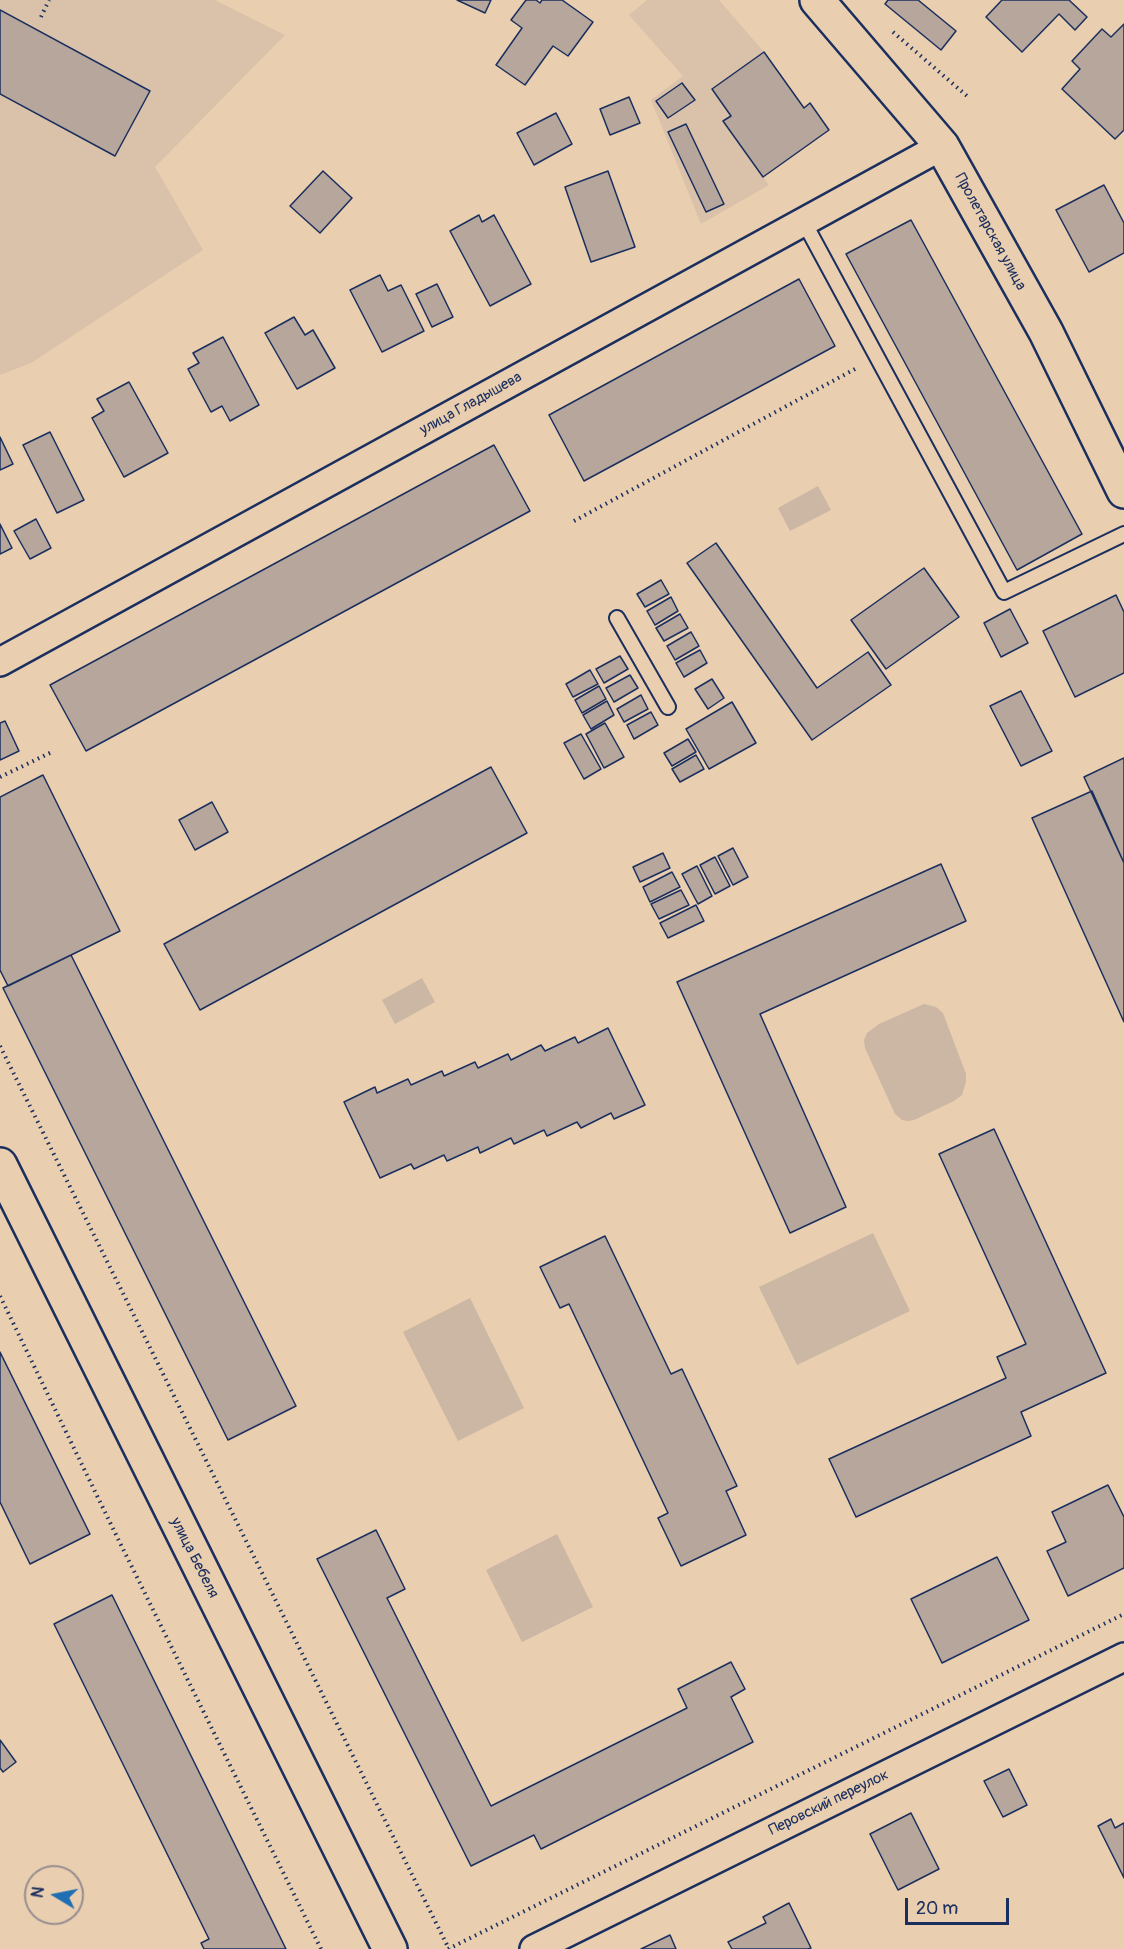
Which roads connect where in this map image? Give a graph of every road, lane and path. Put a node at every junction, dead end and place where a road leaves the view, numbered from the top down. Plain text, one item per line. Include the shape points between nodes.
1 (49, 0) edge
2 (817, 0) edge
3 (41, 17) dead end
4 (888, 27) dead end
5 (967, 96) dead end
6 (942, 146) junction
7 (804, 222) junction
8 (877, 357) junction
9 (1124, 490) edge
10 (574, 521) dead end
11 (1124, 534) edge
12 (617, 618) dead end
13 (0, 662) edge
14 (669, 707) dead end
15 (54, 751) dead end
16 (0, 777) edge
17 (0, 1046) edge
18 (0, 1165) edge
19 (0, 1296) edge
20 (1124, 1614) edge
21 (1124, 1657) edge
22 (321, 1949) edge
23 (390, 1949) edge
24 (449, 1949) edge
25 (534, 1949) edge

1 - 3 path
2 - 6 street, Пролетарская улица
4 - 5 path
6 - 7 street, улица Гладышева
6 - 9 street, Пролетарская улица via 1046,332
7 - 8 lane
7 - 13 street, улица Гладышева
8 - 10 path
8 - 11 lane via 1004,592
12 - 14 lane
15 - 16 path
17 - 24 path
18 - 23 street, улица Бебеля
19 - 22 path
20 - 24 path
21 - 25 street, Перовский переулок

